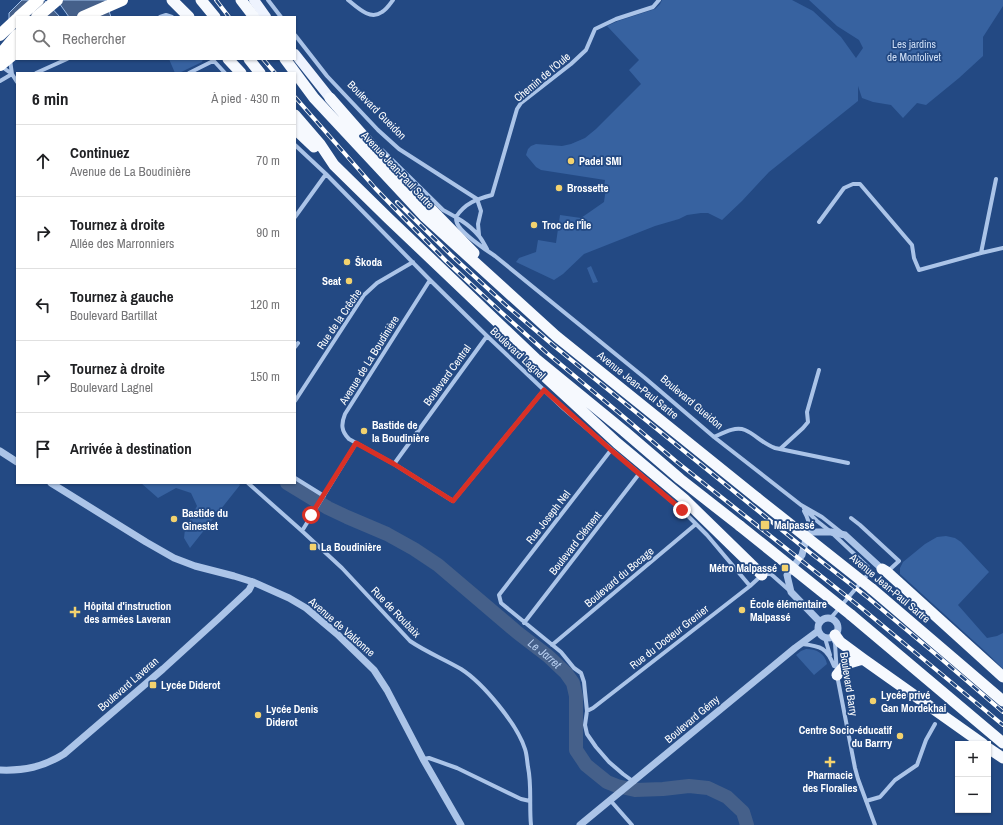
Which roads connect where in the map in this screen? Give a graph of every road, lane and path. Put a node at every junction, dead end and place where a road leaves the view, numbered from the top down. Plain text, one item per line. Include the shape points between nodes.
1 (38, 0) edge
2 (57, 0) edge
3 (122, 0) edge
4 (172, 0) edge
5 (201, 0) edge
6 (241, 0) edge
7 (254, 0) edge
8 (268, 0) edge
9 (348, 0) edge
10 (393, 0) edge
11 (659, 0) edge
12 (20, 16) edge
13 (38, 16) edge
14 (85, 16) edge
15 (188, 16) edge
16 (214, 16) edge
17 (253, 16) edge
18 (265, 16) edge
19 (280, 16) edge
20 (16, 21) edge
21 (296, 36) edge
22 (16, 37) edge
23 (1, 45) edge
24 (16, 52) edge
25 (296, 55) edge
26 (65, 60) edge
27 (212, 60) edge
28 (229, 60) edge
29 (250, 60) edge
30 (286, 60) edge
31 (0, 64) edge
32 (38, 72) edge
33 (191, 72) edge
34 (224, 72) edge
35 (240, 72) edge
36 (259, 72) edge
37 (295, 72) edge
38 (12, 74) junction
39 (296, 74) edge
40 (16, 80) edge
41 (0, 81) edge
42 (330, 98) junction
43 (296, 116) edge
44 (296, 130) edge
45 (296, 146) edge
46 (334, 165) junction
47 (326, 174) junction
48 (996, 179) dead end
49 (477, 199) junction
50 (296, 216) edge
51 (456, 217) junction
52 (388, 218) junction
53 (819, 222) dead end
54 (479, 235) junction
55 (1003, 248) edge
56 (488, 251) junction
57 (981, 253) junction
58 (413, 262) junction
59 (430, 280) junction
60 (487, 336) junction
61 (556, 336) junction
62 (298, 343) dead end
63 (296, 346) edge
64 (819, 370) dead end
65 (544, 390) junction
66 (296, 399) edge
67 (714, 437) junction
68 (356, 443) junction
69 (780, 449) junction
70 (611, 450) junction
71 (0, 451) edge
72 (16, 461) edge
73 (848, 463) dead end
74 (394, 464) junction
75 (639, 474) junction
76 (296, 479) edge
77 (52, 484) edge
78 (249, 484) edge
79 (324, 496) junction
80 (801, 505) junction
81 (850, 518) dead end
82 (696, 524) junction
83 (302, 531) junction
84 (810, 532) junction
85 (831, 532) junction
86 (845, 535) junction
87 (884, 570) junction
88 (767, 575) junction
89 (253, 582) junction
90 (750, 586) junction
91 (791, 592) junction
92 (830, 619) junction
93 (820, 622) junction
94 (524, 623) junction
95 (818, 631) junction
96 (831, 637) junction
97 (552, 644) junction
98 (802, 644) junction
99 (830, 656) junction
100 (863, 659) junction
101 (836, 672) junction
102 (1003, 676) edge
103 (1003, 701) edge
104 (587, 711) junction
105 (935, 724) dead end
106 (979, 741) edge
107 (1003, 743) edge
108 (991, 750) edge
109 (1003, 758) edge
110 (423, 759) junction
111 (0, 770) edge
112 (634, 782) junction
113 (610, 800) junction
114 (866, 801) junction
115 (530, 802) junction
116 (461, 825) edge
117 (531, 825) edge
118 (580, 825) edge
119 (632, 825) edge
120 (875, 825) edge

1 - 12 highway
2 - 13 highway
3 - 14 highway
4 - 15 highway
5 - 16 highway
6 - 17 highway
7 - 18 main road
8 - 19 street
9 - 10 street via 374,16 384,12
11 - 49 street, Chemin de l'Oule via 653,7 595,29 586,50 521,103 517,109 492,195
20 - 23 highway
21 - 49 street, Boulevard Gueidon via 327,76 399,149
22 - 23 highway, bridge
23 - 38 street via 11,62
24 - 31 highway, bridge
25 - 42 main road, Boulevard Gueidon
26 - 32 street
27 - 33 street
27 - 34 street
28 - 35 highway
29 - 36 highway
30 - 37 highway, Avenue Jean-Paul Sartre
31 - 38 street
38 - 40 street
38 - 41 street
39 - 61 highway, Avenue Jean-Paul Sartre via 314,98 425,217
42 - 51 street, Boulevard Gueidon via 443,210
42 - 61 highway via 395,172
43 - 46 highway
44 - 46 highway
45 - 47 street, Boulevard Lagnel
46 - 52 highway
47 - 50 street
47 - 58 street, Boulevard Lagnel
48 - 57 street
49 - 51 street via 470,202
49 - 54 street via 481,210
51 - 54 street, Boulevard Gueidon
51 - 56 street, Boulevard Gueidon via 460,228
52 - 88 highway via 532,366
52 - 107 highway, bridge via 536,359 680,479 851,615
53 - 57 street via 844,188 860,184 912,245 919,270
54 - 56 street, Boulevard Gueidon
55 - 57 street
56 - 67 street, Boulevard Gueidon
58 - 59 street, Boulevard Lagnel
58 - 66 street, Rue de la Crêche via 377,282 364,295
59 - 60 street, Boulevard Lagnel
59 - 68 street, Avenue de La Boudinière via 345,414 343,430 345,435
60 - 65 street, Boulevard Lagnel
60 - 74 street, Boulevard Central
61 - 103 highway, Avenue Jean-Paul Sartre, bridge via 872,589
62 - 63 street
64 - 69 street via 807,412 808,422
65 - 70 street, Boulevard Lagnel
65 - 74 street via 453,501
67 - 69 street via 728,431 744,430 769,446
67 - 80 street, Boulevard Gueidon
68 - 74 street
68 - 79 street
69 - 73 street
70 - 75 street, Boulevard Lagnel
70 - 94 street, Rue Joseph Nel via 499,595 500,603
71 - 72 street
75 - 82 street, Boulevard Lagnel
75 - 94 street, Boulevard Clément
76 - 79 street
77 - 89 street, Avenue de Valdonne via 174,558
78 - 83 street, Rue de Roubaix
79 - 83 street
80 - 84 street
80 - 85 street
80 - 86 street, Boulevard Gueidon
81 - 87 street via 899,561
82 - 90 street, Boulevard Lagnel
82 - 97 street, Boulevard du Bocage
83 - 115 street, Rue de Roubaix via 342,568 410,641 461,669 492,698 516,731 525,749 529,768
84 - 85 street
84 - 91 street via 802,555 787,575
85 - 86 street
85 - 92 street via 868,567 869,573
86 - 87 street, Boulevard Gueidon
87 - 102 highway
88 - 90 street, Rue du Docteur Grenier
88 - 91 street
89 - 110 street, Avenue de Valdonne via 306,608 374,670
89 - 111 street, Boulevard Laveran via 249,590 218,619 64,754 34,768
90 - 104 street, Rue du Docteur Grenier
91 - 93 street
92 - 93 street
92 - 96 street via 836,622 838,629
93 - 95 street
94 - 97 street
95 - 96 street
95 - 98 street, Boulevard Gémy
96 - 99 street, Boulevard Barry
96 - 100 highway
96 - 101 street, Boulevard Barry via 834,643
97 - 104 street via 581,673
98 - 99 street via 821,648
98 - 112 street, Boulevard Gémy
99 - 101 street, Boulevard Barry
100 - 101 highway via 846,664
100 - 106 highway
101 - 114 street, Boulevard Barry via 855,768
104 - 112 street via 587,734 609,762
105 - 114 street via 916,765 895,780 880,797
108 - 109 highway
110 - 115 street via 429,758 457,768
110 - 116 street, Avenue de Valdonne
112 - 113 street, Boulevard Gémy
113 - 118 street, Boulevard Gémy
113 - 119 street
114 - 120 street, Boulevard Barry
115 - 117 street, Rue de Roubaix

